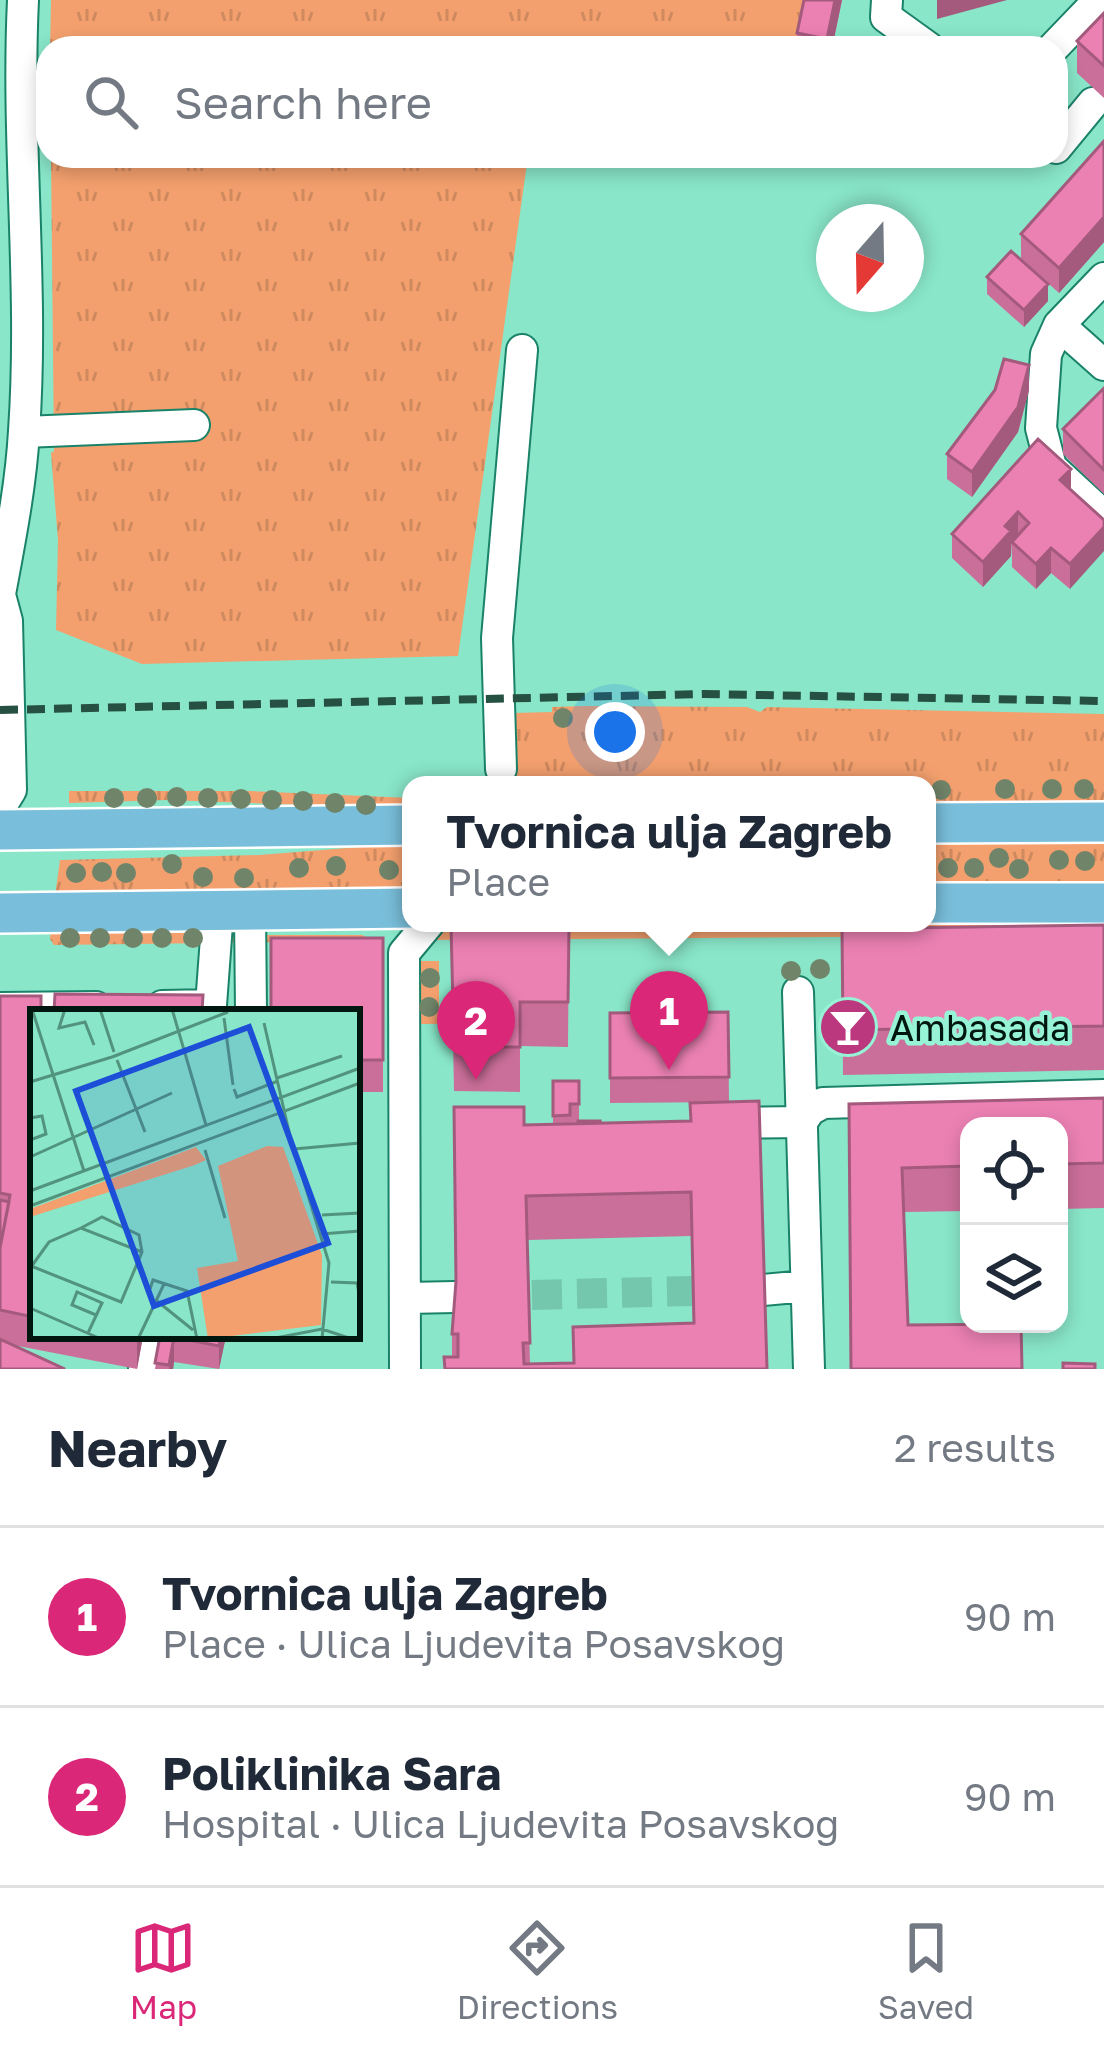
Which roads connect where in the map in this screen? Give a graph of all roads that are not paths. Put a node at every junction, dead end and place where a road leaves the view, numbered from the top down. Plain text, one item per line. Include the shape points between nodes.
1 (23, 0) edge
2 (887, 0) edge
3 (1080, 7) edge
4 (912, 36) edge
5 (1061, 36) edge
6 (10, 59) edge
7 (1094, 103) dead end
8 (1068, 134) edge
9 (1104, 278) edge
10 (13, 285) edge
11 (1059, 326) junction
12 (522, 350) dead end
13 (1104, 365) edge
14 (16, 417) edge
15 (194, 425) dead end
16 (1104, 517) edge
17 (0, 594) edge
18 (500, 776) edge
19 (0, 808) edge
20 (1104, 822) edge
21 (936, 823) edge
22 (402, 825) edge
23 (0, 830) edge
24 (936, 903) edge
25 (1104, 903) edge
26 (402, 908) edge
27 (360, 909) junction
28 (234, 911) junction
29 (0, 913) edge
30 (422, 932) edge
31 (404, 953) junction
32 (798, 992) dead end
33 (0, 1008) edge
34 (211, 1008) edge
35 (250, 1009) edge
36 (1104, 1094) edge
37 (1021, 1098) edge
38 (802, 1122) junction
39 (685, 1123) edge
40 (806, 1286) junction
41 (763, 1290) tunnel mouth
42 (455, 1297) tunnel mouth
43 (406, 1298) junction
44 (150, 1339) edge
45 (144, 1369) edge
46 (405, 1369) edge
47 (808, 1369) edge

1 - 6 street
2 - 4 street via 886,17
3 - 5 street
6 - 10 street
7 - 8 street
9 - 11 street
10 - 14 street
11 - 13 street
11 - 16 street via 1046,354 1041,428 1051,467
12 - 18 street via 496,638
14 - 15 street
14 - 17 street
17 - 19 street via 11,790
20 - 21 main road
22 - 23 main road
24 - 25 main road
26 - 27 main road
27 - 28 main road
27 - 31 street
28 - 29 main road
28 - 34 street
28 - 35 street
30 - 31 street
31 - 43 street via 394,1072
32 - 38 street
33 - 34 street
36 - 37 street
37 - 38 street via 823,1103
38 - 39 street
38 - 40 street
40 - 41 street
40 - 47 street
42 - 43 street
43 - 46 street
44 - 45 street

